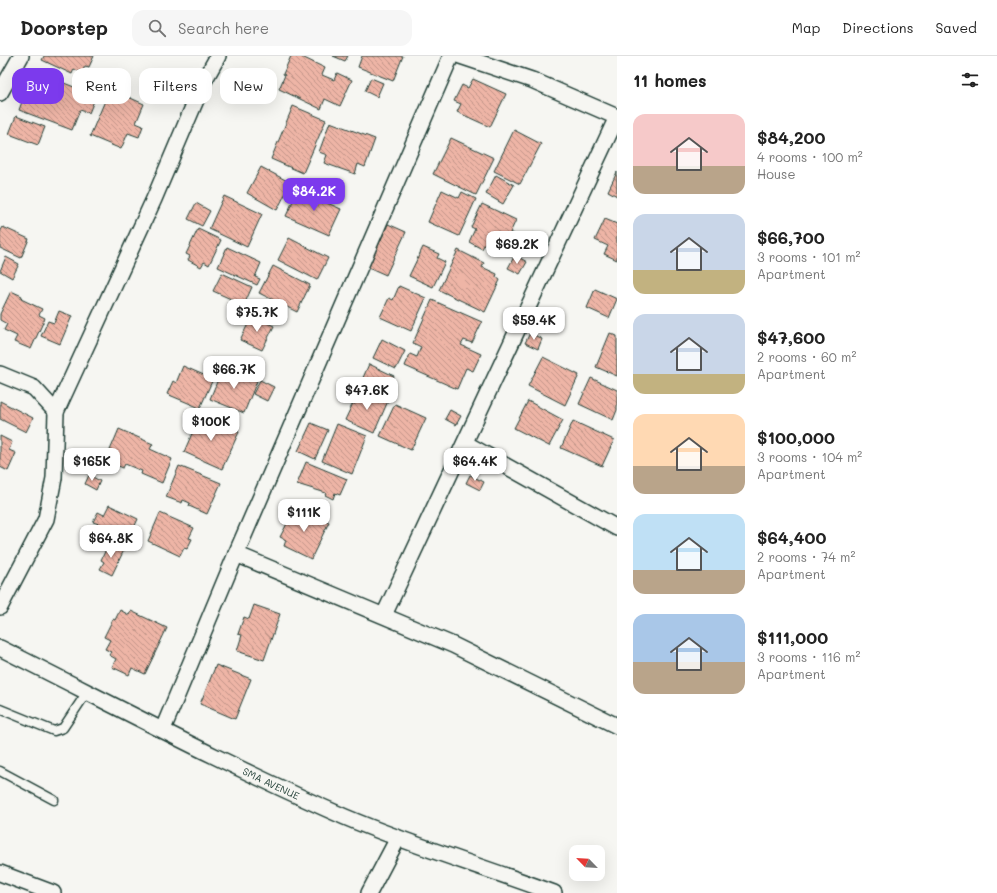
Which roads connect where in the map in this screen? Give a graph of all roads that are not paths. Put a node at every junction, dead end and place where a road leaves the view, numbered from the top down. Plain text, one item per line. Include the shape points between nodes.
1 (21, 56) edge
2 (218, 56) edge
3 (451, 56) edge
4 (460, 56) edge
5 (0, 93) edge
6 (617, 117) edge
7 (0, 374) edge
8 (56, 412) junction
9 (465, 443) junction
10 (616, 524) edge
11 (236, 554) junction
12 (0, 607) edge
13 (384, 615) junction
14 (0, 648) edge
15 (87, 692) junction
16 (0, 709) edge
17 (617, 726) edge
18 (163, 729) junction
19 (0, 771) edge
20 (54, 800) dead end
21 (398, 838) junction
22 (0, 873) edge
23 (53, 893) edge
24 (369, 893) edge
25 (554, 893) edge

1 - 5 street
2 - 8 street
3 - 11 street
4 - 6 street via 532,80
6 - 9 street
7 - 8 street via 34,388
8 - 12 street via 54,478 46,519
9 - 10 street
9 - 13 street
11 - 13 street
11 - 18 street
13 - 17 street via 453,645
14 - 15 street, SMA AVENUE
15 - 16 lane via 59,731
15 - 18 street, SMA AVENUE
18 - 21 street, SMA AVENUE via 275,785
19 - 20 lane
21 - 24 street
21 - 25 street, SMA AVENUE
22 - 23 street

